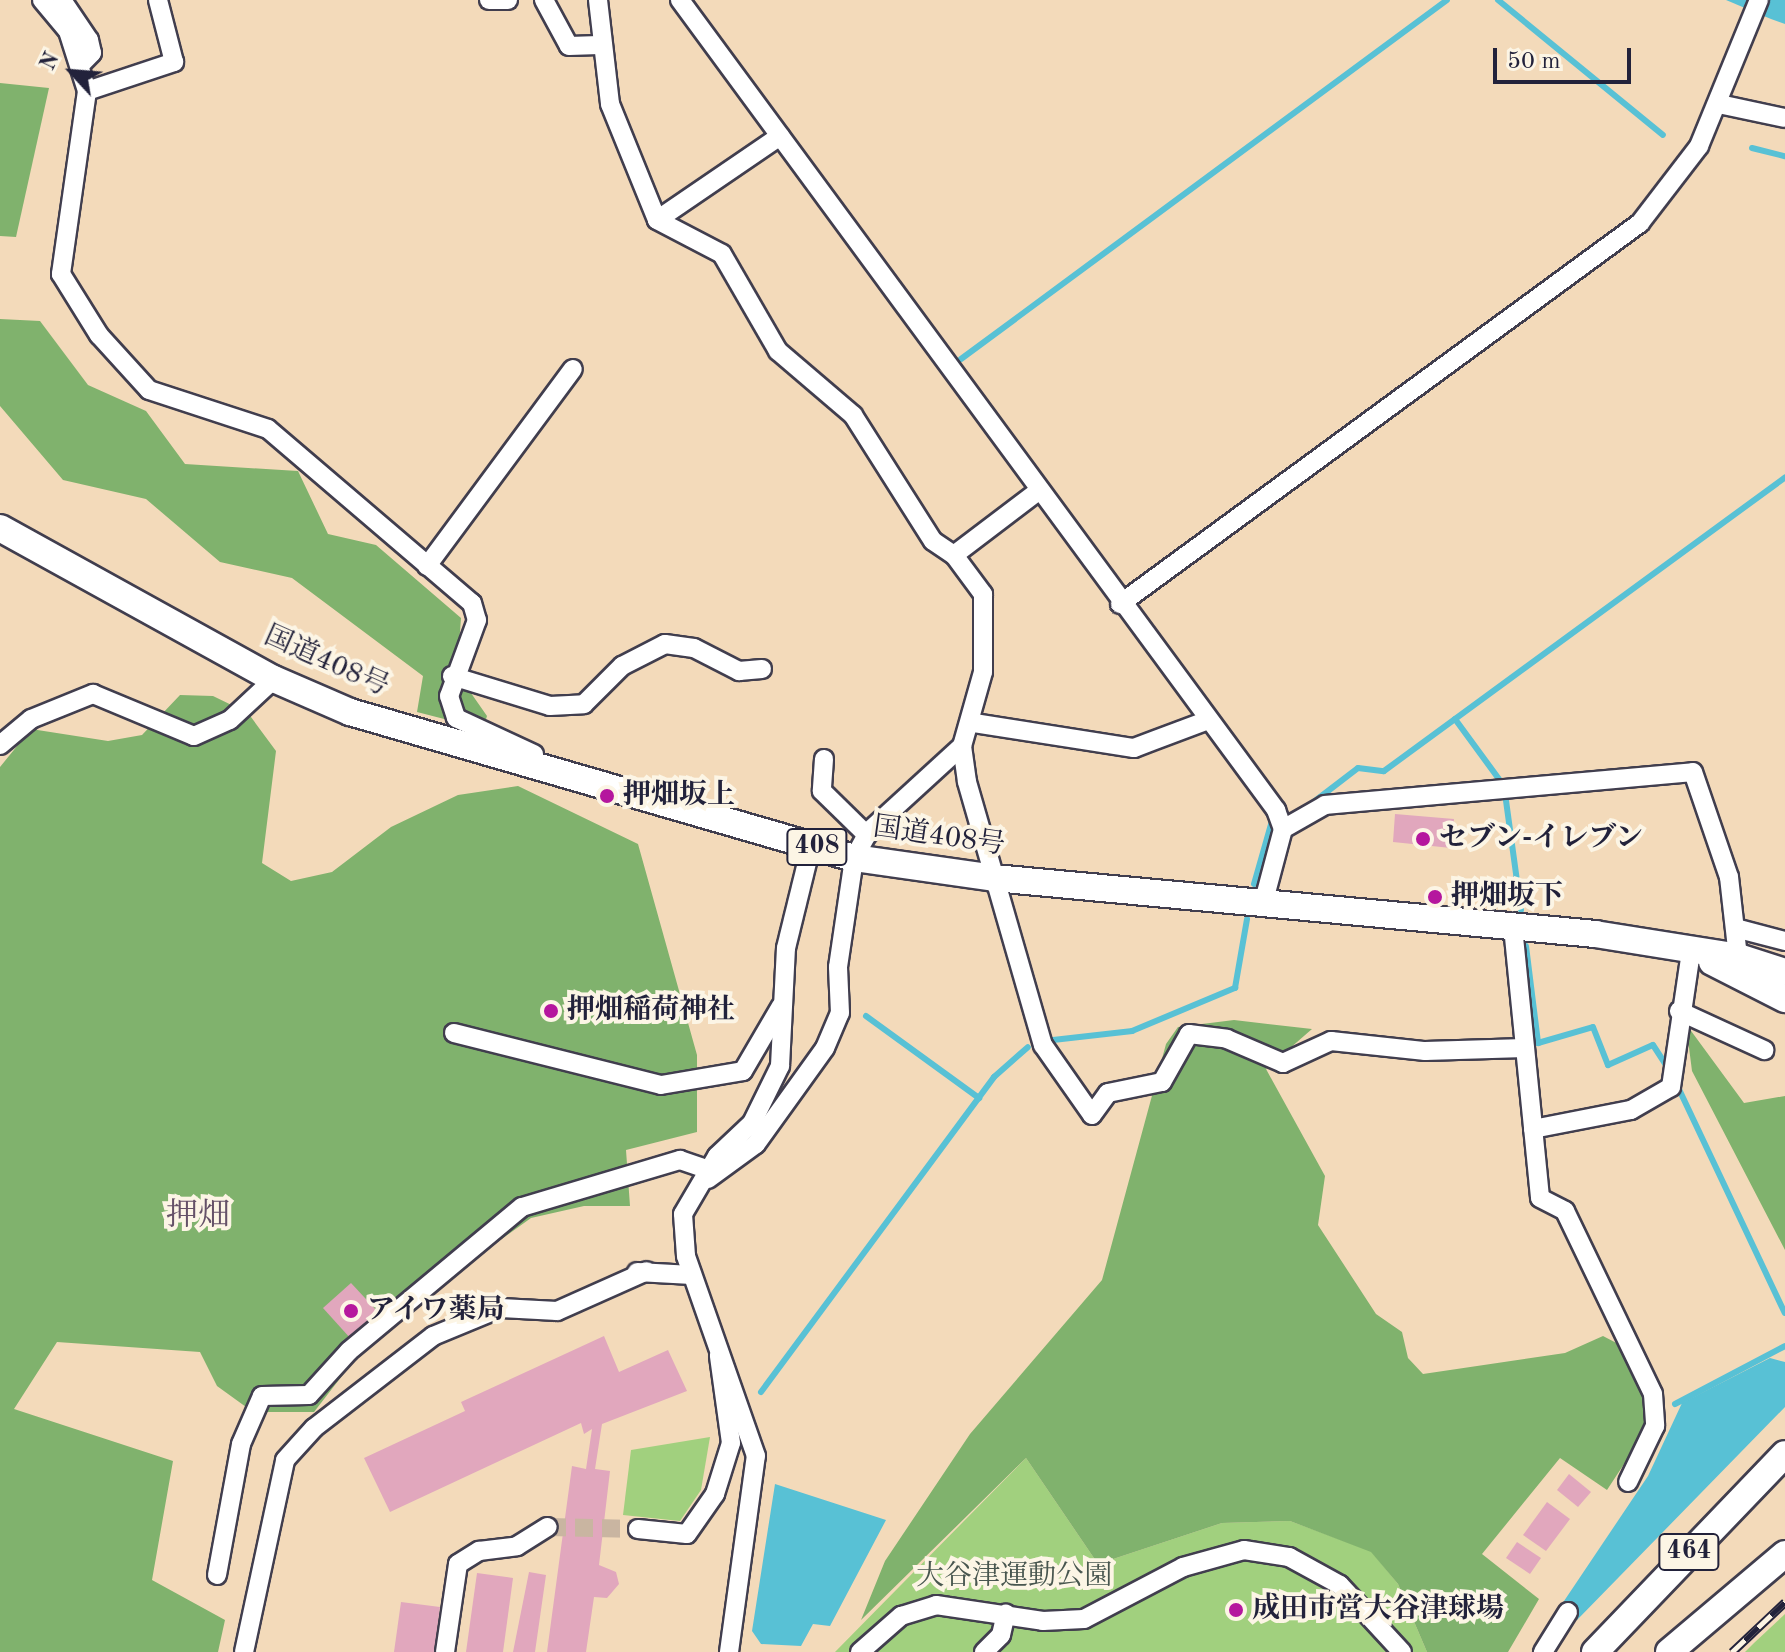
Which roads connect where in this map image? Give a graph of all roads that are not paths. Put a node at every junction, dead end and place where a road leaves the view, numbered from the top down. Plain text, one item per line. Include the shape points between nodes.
1 (42, 0) edge
2 (62, 0) edge
3 (158, 0) edge
4 (489, 0) edge
5 (508, 0) edge
6 (544, 0) edge
7 (598, 0) edge
8 (680, 0) edge
9 (1759, 0) edge
10 (599, 45) junction
11 (81, 64) junction
12 (87, 91) junction
13 (1719, 103) junction
14 (1785, 118) edge
15 (780, 136) junction
16 (657, 220) junction
17 (573, 369) dead end
18 (1037, 492) junction
19 (0, 528) edge
20 (954, 555) junction
21 (427, 566) junction
22 (1120, 604) junction
23 (762, 669) dead end
24 (452, 676) junction
25 (274, 679) junction
26 (1206, 721) junction
27 (974, 723) junction
28 (0, 745) edge
29 (962, 746) junction
30 (824, 759) dead end
31 (621, 790) junction
32 (1283, 829) junction
33 (811, 846) junction
34 (861, 846) junction
35 (994, 878) junction
36 (1263, 904) junction
37 (1513, 927) junction
38 (1739, 929) junction
39 (1785, 941) edge
40 (1691, 951) junction
41 (1738, 957) junction
42 (1785, 972) edge
43 (1785, 999) edge
44 (782, 1003) junction
45 (1679, 1011) junction
46 (454, 1033) dead end
47 (1525, 1048) junction
48 (1764, 1050) dead end
49 (1533, 1129) junction
50 (705, 1177) junction
51 (692, 1275) junction
52 (720, 1345) junction
53 (1785, 1454) edge
54 (1628, 1482) dead end
55 (548, 1527) tunnel mouth
56 (638, 1529) tunnel mouth
57 (1785, 1554) edge
58 (217, 1575) dead end
59 (1568, 1612) dead end
60 (1006, 1614) junction
61 (244, 1652) edge
62 (445, 1652) edge
63 (729, 1652) edge
64 (860, 1652) edge
65 (984, 1652) edge
66 (1402, 1652) edge
67 (1543, 1652) edge
68 (1595, 1652) edge
69 (1669, 1652) edge

1 - 11 street via 68,31
2 - 11 street via 89,40 92,53
3 - 12 street via 174,62
4 - 5 street
6 - 10 street via 569,46
7 - 10 street
8 - 15 street
9 - 13 street
10 - 16 street via 610,104
11 - 12 street
12 - 21 street via 61,274 99,335 149,390 268,429
13 - 14 street
13 - 22 street via 1684,171 1640,223
15 - 16 street
15 - 18 street
16 - 20 street via 722,254 778,351 853,415 927,533
17 - 21 street
18 - 20 street
18 - 22 street
19 - 25 highway, 国道408号 / 408
20 - 27 street via 983,594
21 - 24 street via 479,612
22 - 26 street
23 - 24 street via 739,671 694,648 665,644 622,666 584,704 550,706
24 - 31 street via 449,696 467,727
25 - 28 street via 230,720 194,736 93,694 31,719
25 - 31 highway, 国道408号 / 408 via 401,729
26 - 27 street via 1134,748
26 - 32 street
27 - 29 street
29 - 34 street
29 - 35 street
30 - 34 street via 822,791
31 - 33 highway, 国道408号 / 408
32 - 36 street
32 - 38 street via 1325,805 1693,772
33 - 34 highway, 国道408号 / 408
33 - 44 street via 791,922
34 - 35 highway, 国道408号 / 408
34 - 50 street via 838,967 840,1013 825,1048 756,1144
35 - 36 highway, 国道408号 / 408
35 - 47 street via 1043,1045 1092,1115 1108,1093 1162,1082 1189,1034 1227,1039 1283,1063 1331,1041 1425,1051
36 - 37 highway, 国道408号 / 408
37 - 40 highway, 国道408号 / 408
37 - 47 street
38 - 39 street
38 - 41 street
40 - 41 highway, 国道408号 / 408
40 - 43 highway, 国道408号
40 - 45 street
41 - 42 highway, 国道408号 / 408
44 - 46 street via 743,1071 661,1085
44 - 50 street via 780,1066 769,1094
45 - 48 street
45 - 49 street via 1674,1079 1631,1110
47 - 49 street
49 - 54 street via 1540,1198 1565,1211 1653,1394 1655,1426
50 - 51 street via 683,1214
50 - 58 street via 680,1160 522,1207 309,1395 262,1396 241,1444
51 - 52 street
51 - 61 street via 647,1271 557,1311 501,1308 433,1336 314,1428 285,1460
52 - 56 street via 731,1443 715,1494 687,1534
52 - 63 street via 756,1456
53 - 68 highway, 464
55 - 62 street via 517,1546 479,1551 458,1564
57 - 69 highway
59 - 67 street
60 - 64 street via 936,1605 901,1616
60 - 65 street via 1001,1635
60 - 66 street via 1084,1619 1183,1567 1254,1551 1289,1557 1340,1585

